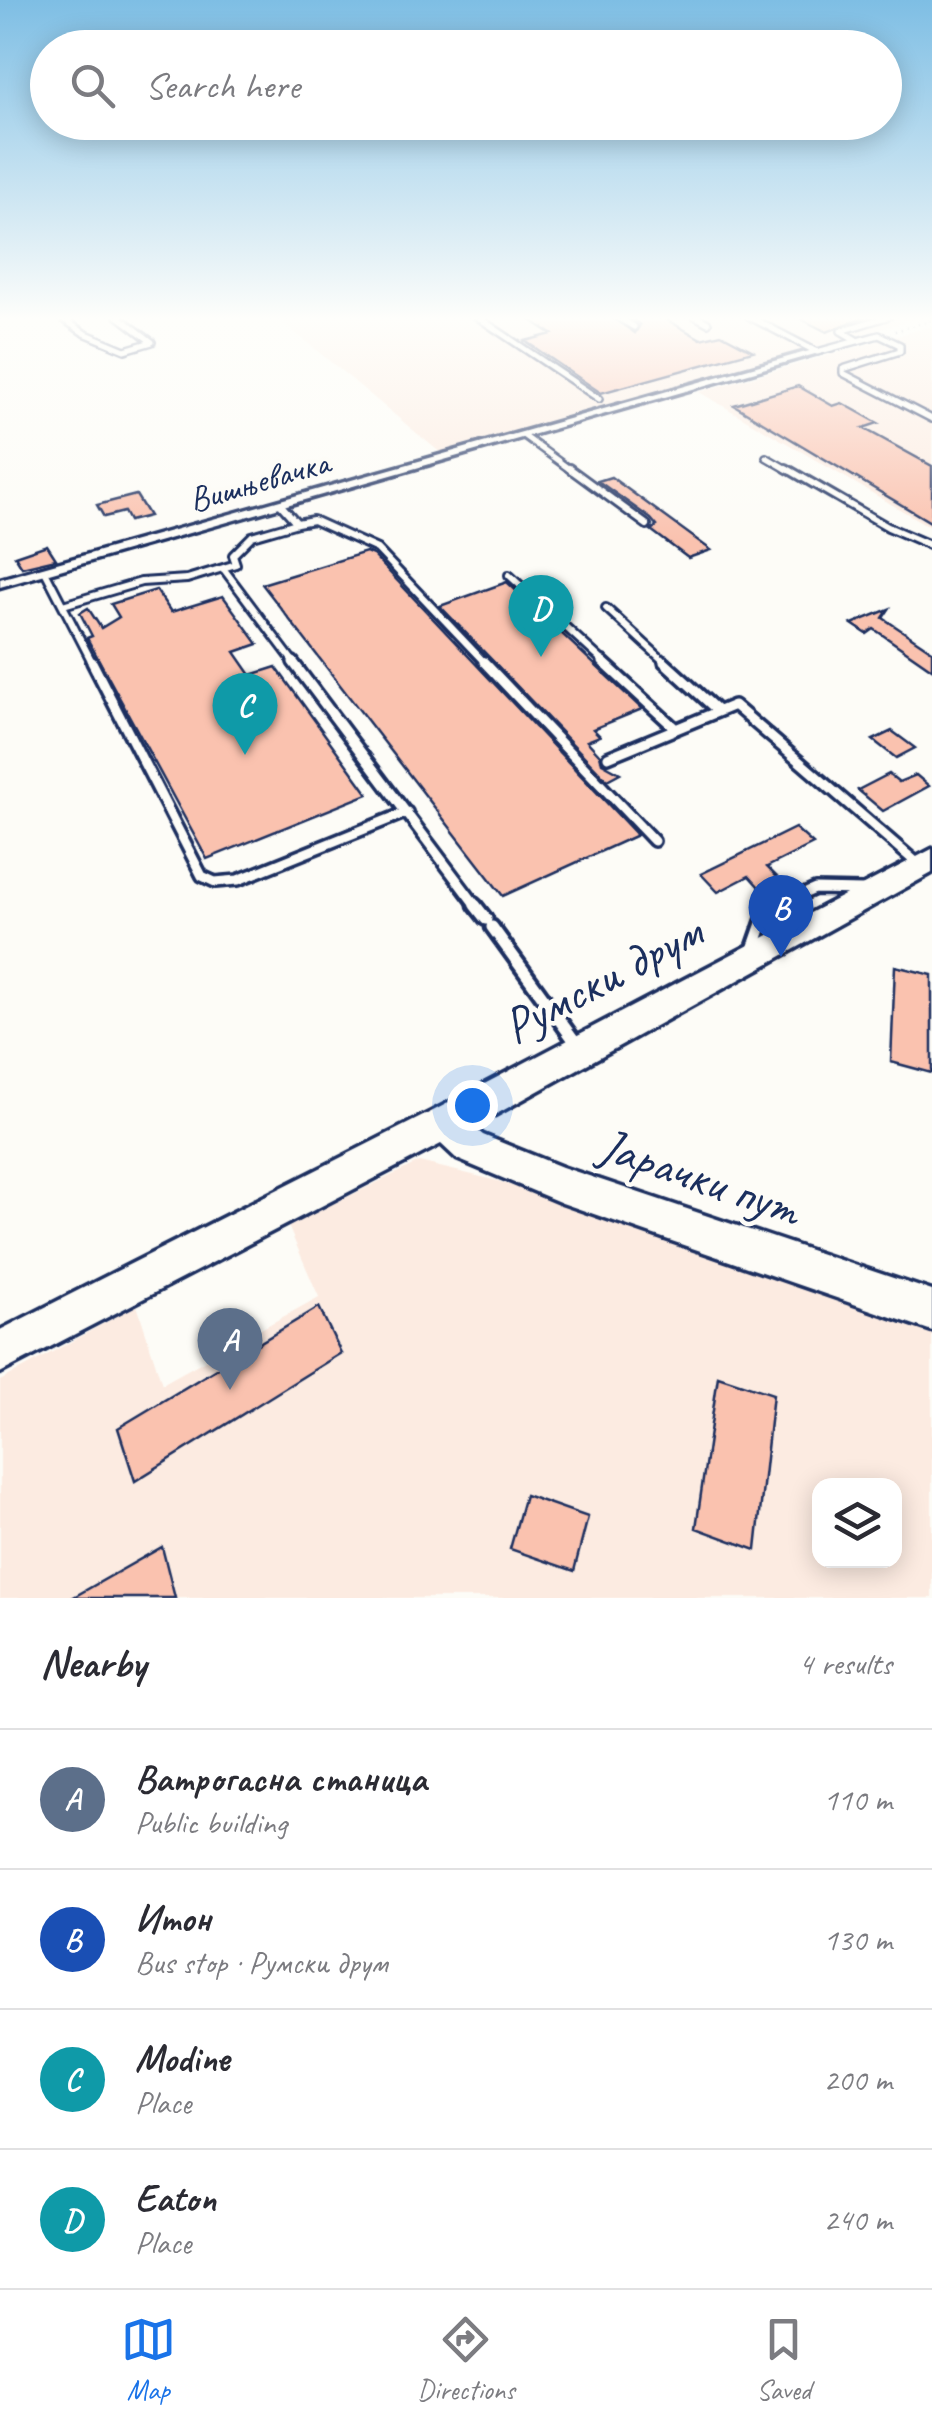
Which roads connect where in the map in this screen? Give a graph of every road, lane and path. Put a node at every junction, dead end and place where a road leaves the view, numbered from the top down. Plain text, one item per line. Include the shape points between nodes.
1 (587, 391) edge
2 (682, 391) edge
3 (877, 391) edge
4 (600, 399) dead end
5 (932, 419) edge
6 (524, 436) junction
7 (766, 457) dead end
8 (281, 505) junction
9 (298, 523) junction
10 (647, 525) dead end
11 (932, 546) edge
12 (223, 568) junction
13 (46, 571) junction
14 (509, 576) dead end
15 (0, 583) edge
16 (63, 605) junction
17 (606, 608) dead end
18 (718, 711) junction
19 (676, 729) junction
20 (608, 757) dead end
21 (407, 812) junction
22 (654, 841) dead end
23 (926, 863) edge
24 (874, 890) junction
25 (797, 897) dead end
26 (778, 906) dead end
27 (750, 959) junction
28 (581, 1049) junction
29 (444, 1124) junction
30 (932, 1312) edge
31 (0, 1352) edge

1 - 4 lane
2 - 6 street, Вишњевачка
3 - 5 lane
6 - 8 street, Вишњевачка
6 - 10 lane
7 - 11 lane
8 - 9 lane
8 - 13 street, Вишњевачка
9 - 12 lane via 252,536 232,555 236,564
9 - 22 lane via 314,520 377,549
12 - 16 lane
12 - 21 lane
13 - 15 street, Вишњевачка
13 - 16 lane
14 - 19 lane
16 - 21 lane via 198,872 208,880 238,880
17 - 18 lane
18 - 19 lane
18 - 23 lane via 734,705
19 - 20 lane
21 - 28 lane
23 - 24 main road, Румски друм
24 - 25 lane via 815,889
24 - 27 main road, Румски друм
26 - 27 lane via 766,912
27 - 28 main road, Румски друм
28 - 29 main road, Румски друм
29 - 30 main road, Јарачки пут via 470,1147 562,1185
29 - 31 main road, Румски друм

